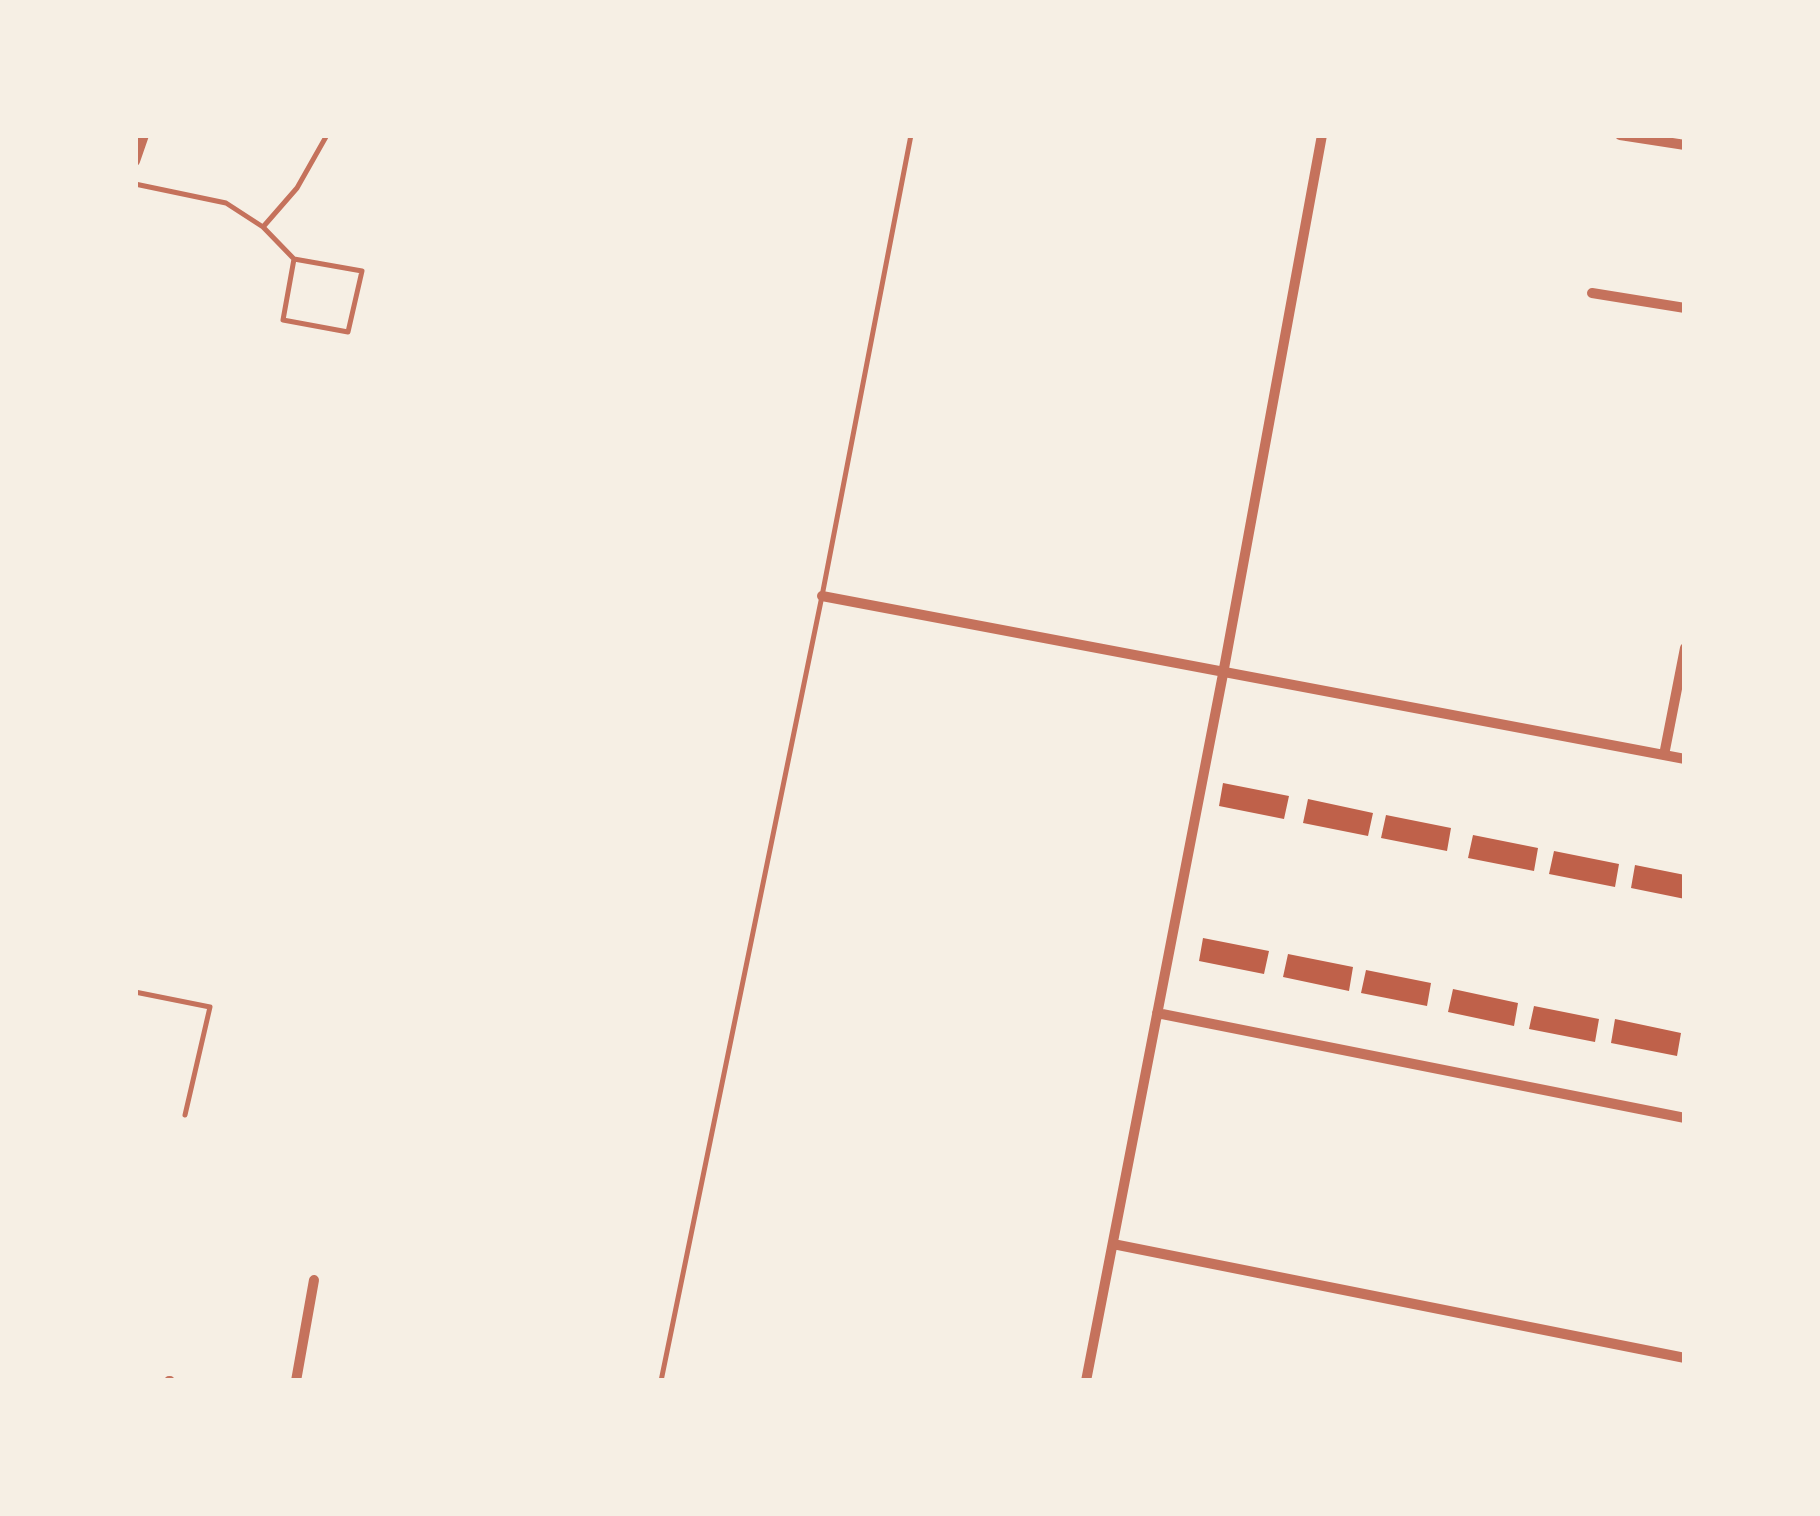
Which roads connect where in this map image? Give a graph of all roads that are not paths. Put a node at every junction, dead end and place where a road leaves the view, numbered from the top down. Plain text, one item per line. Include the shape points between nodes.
1 (144, 135) edge
2 (327, 135) edge
3 (911, 135) edge
4 (1322, 135) edge
5 (1620, 135) edge
6 (1685, 144) edge
7 (135, 160) edge
8 (135, 184) edge
9 (263, 227) junction
10 (294, 259) junction
11 (1592, 292) dead end
12 (1685, 308) edge
13 (822, 596) junction
14 (1685, 648) edge
15 (1223, 674) junction
16 (1664, 754) junction
17 (1685, 758) edge
18 (135, 992) edge
19 (1157, 1013) junction
20 (185, 1115) dead end
21 (1685, 1118) edge
22 (1112, 1244) junction
23 (314, 1280) dead end
24 (1685, 1358) edge
25 (296, 1381) edge
26 (660, 1381) edge
27 (1086, 1381) edge

1 - 7 street
2 - 9 lane via 297,188
3 - 13 lane
4 - 15 street
5 - 6 street
8 - 9 lane via 226,203
9 - 10 lane
10 - 10 lane via 282,320 348,332 362,272
11 - 12 street
13 - 15 street
13 - 26 lane
14 - 16 street
15 - 16 street
15 - 19 street
16 - 17 street
18 - 20 lane via 210,1008
19 - 21 street
19 - 22 street
22 - 24 street
22 - 27 street
23 - 25 street

